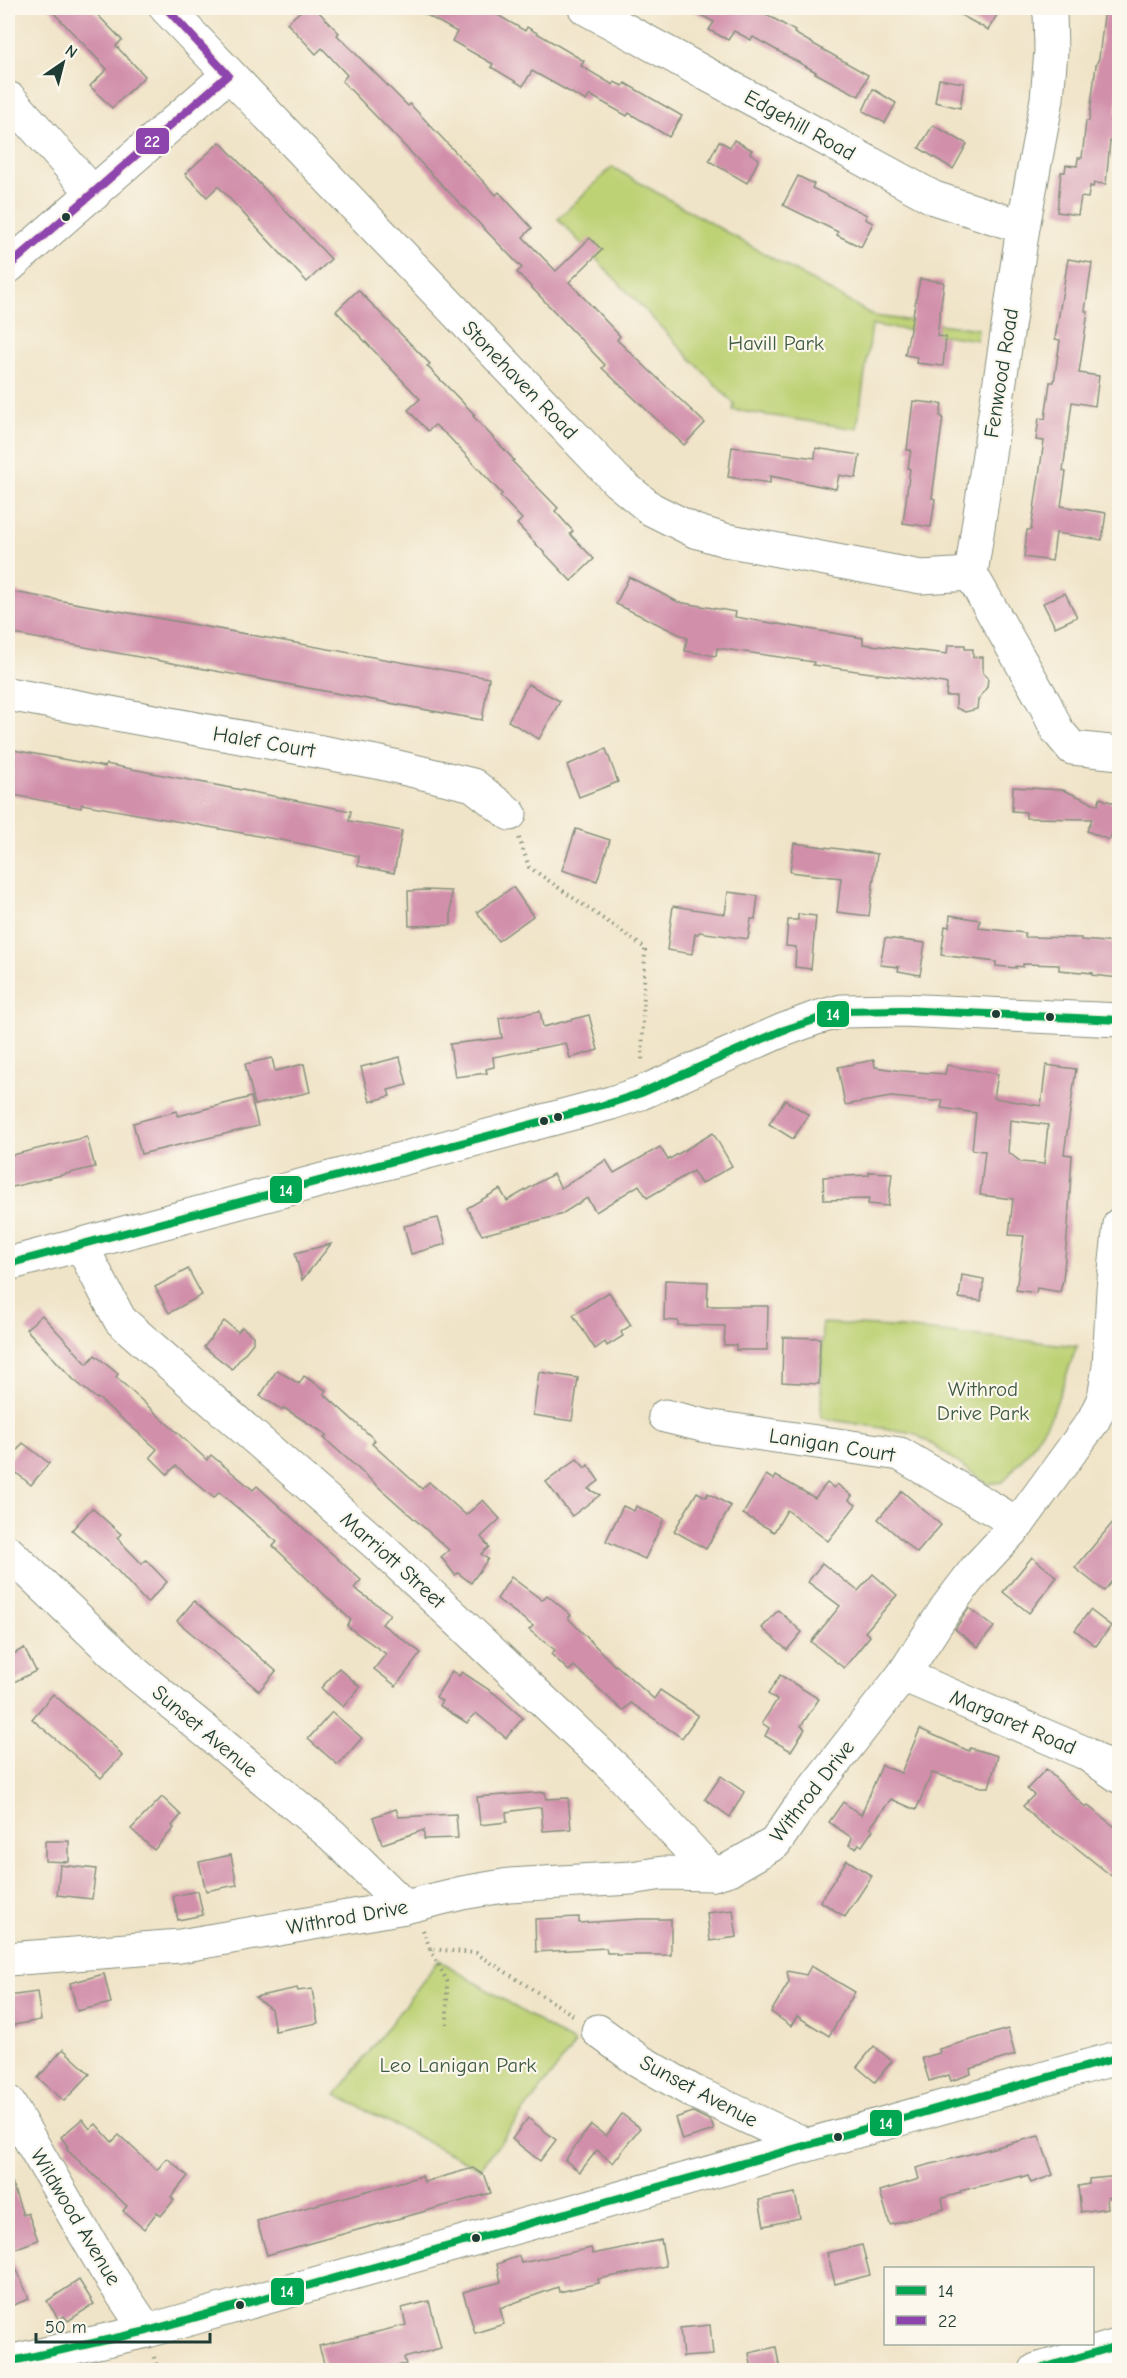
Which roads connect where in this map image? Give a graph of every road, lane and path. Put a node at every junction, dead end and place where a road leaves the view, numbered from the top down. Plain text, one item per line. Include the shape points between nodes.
1 (166, 8) edge
2 (585, 8) edge
3 (1048, 8) edge
4 (228, 75) junction
5 (8, 101) edge
6 (94, 194) junction
7 (1023, 227) junction
8 (8, 267) edge
9 (970, 574) junction
10 (8, 694) edge
11 (1119, 753) edge
12 (510, 814) joint
13 (1119, 1020) edge
14 (641, 1093) junction
15 (1119, 1224) edge
16 (81, 1245) junction
17 (8, 1264) edge
18 (1112, 1400) edge
19 (665, 1416) dead end
20 (1018, 1524) junction
21 (8, 1552) edge
22 (903, 1675) junction
23 (1119, 1777) edge
24 (713, 1874) junction
25 (405, 1907) junction
26 (430, 1949) junction
27 (8, 1959) edge
28 (447, 2024) dead end
29 (598, 2031) joint
30 (1119, 2057) edge
31 (8, 2102) edge
32 (805, 2144) junction
33 (147, 2331) junction
34 (1119, 2345) edge
35 (8, 2362) edge
36 (1036, 2370) edge

1 - 4 street, Stonehaven Road
2 - 7 street, Edgehill Road via 934,198
3 - 7 street, Fenwood Road via 1051,51 1047,99
4 - 6 street
4 - 9 street, Stonehaven Road via 617,481 651,509 695,531 725,540 921,577
5 - 6 street
6 - 8 street
7 - 9 street, Fenwood Road
9 - 11 street via 1051,719 1072,748
10 - 12 street, Halef Court via 381,763 473,785
12 - 14 path via 529,867 645,948
13 - 14 street via 842,1011 781,1031
14 - 16 street
15 - 18 street, Withrod Drive via 1109,1367
16 - 17 street
16 - 24 street, Marriott Street via 120,1320 380,1547 618,1771
18 - 20 street, Withrod Drive via 1100,1409
19 - 20 street, Lanigan Court via 706,1426 900,1454
20 - 22 street, Withrod Drive via 947,1607
21 - 25 street, Sunset Avenue via 135,1673 332,1835
22 - 23 street, Margaret Road via 1085,1753
22 - 24 street, Withrod Drive via 775,1843 730,1869
24 - 25 street, Withrod Drive via 663,1873 509,1886
25 - 26 path via 419,1918
25 - 27 street, Withrod Drive via 180,1946
26 - 28 path via 447,1981
26 - 29 path via 476,1953
29 - 32 street, Sunset Avenue via 638,2060 694,2092
30 - 32 street
31 - 33 street, Wildwood Avenue via 106,2270
32 - 33 street
33 - 35 street
34 - 36 street

